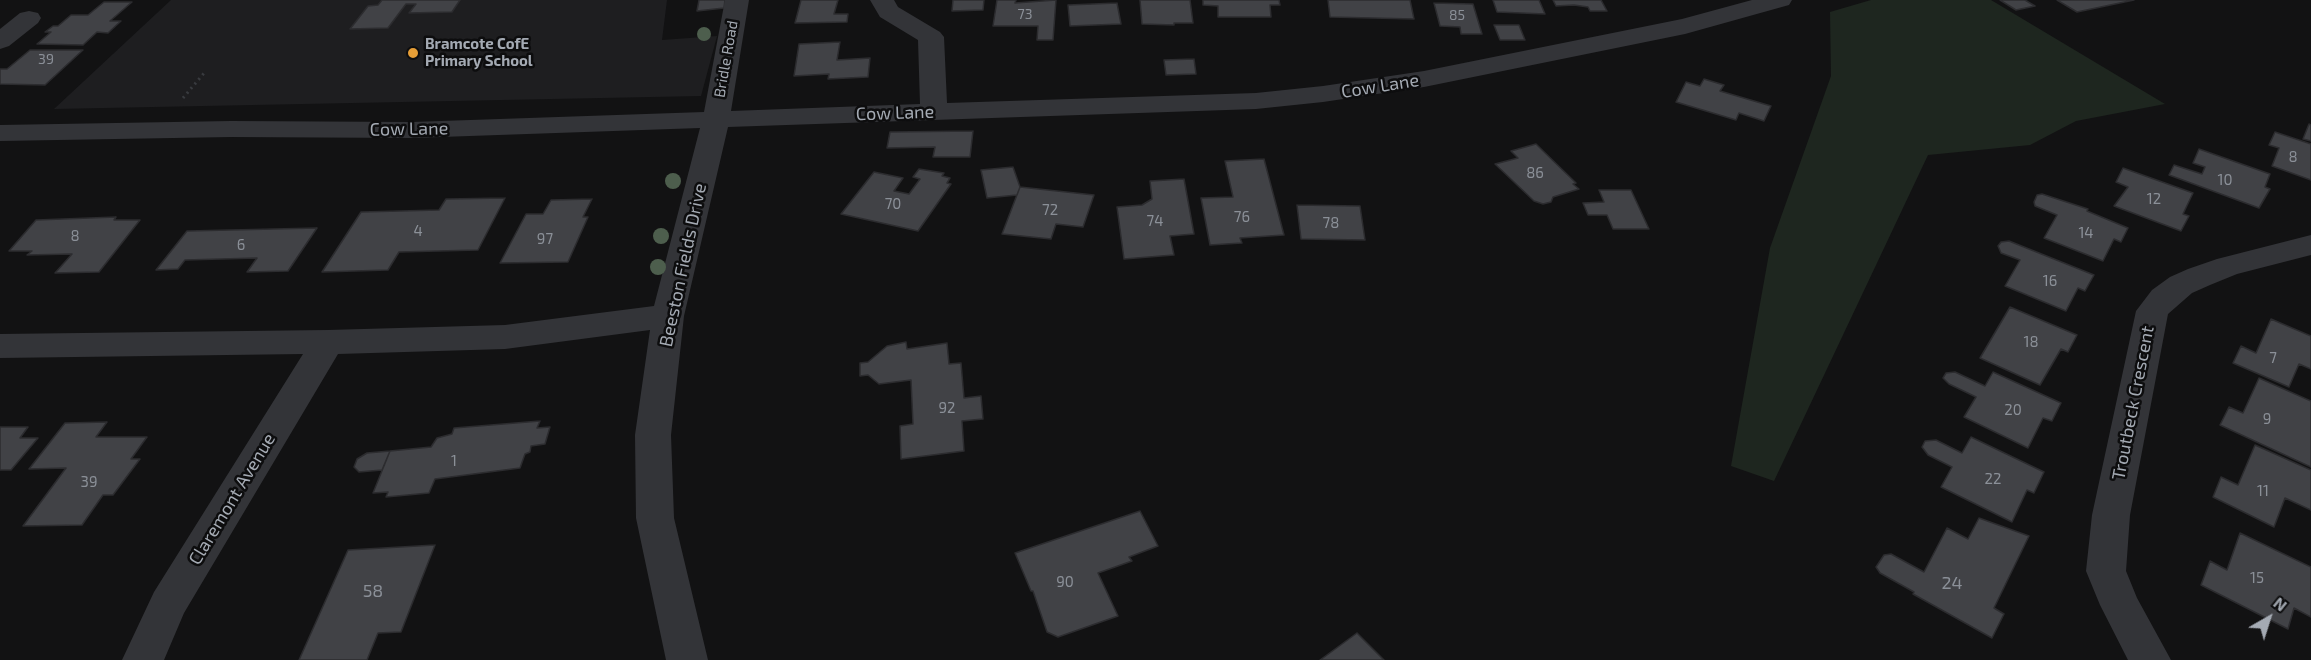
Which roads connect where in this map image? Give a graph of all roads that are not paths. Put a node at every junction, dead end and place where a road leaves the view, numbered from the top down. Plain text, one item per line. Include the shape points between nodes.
1 (737, 0) edge
2 (882, 0) edge
3 (1780, 0) edge
4 (29, 18) dead end
5 (0, 41) edge
6 (934, 111) junction
7 (716, 119) junction
8 (0, 133) edge
9 (2311, 245) edge
10 (668, 316) junction
11 (328, 342) junction
12 (0, 346) edge
13 (143, 660) edge
14 (687, 660) edge
15 (2151, 660) edge

1 - 7 street, Bridle Road
2 - 6 street via 889,12 931,37
3 - 6 street, Cow Lane via 1674,28 1424,79 1323,94 1247,101
4 - 5 street
6 - 7 street, Cow Lane
7 - 8 street, Cow Lane via 412,130
7 - 10 street, Beeston Fields Drive
9 - 15 street, Troutbeck Crescent via 2199,277 2163,298 2152,311 2111,515 2106,571
10 - 11 street via 505,337
10 - 14 street, Beeston Fields Drive via 653,435 655,518
11 - 12 street
11 - 13 street, Claremont Avenue via 168,604

